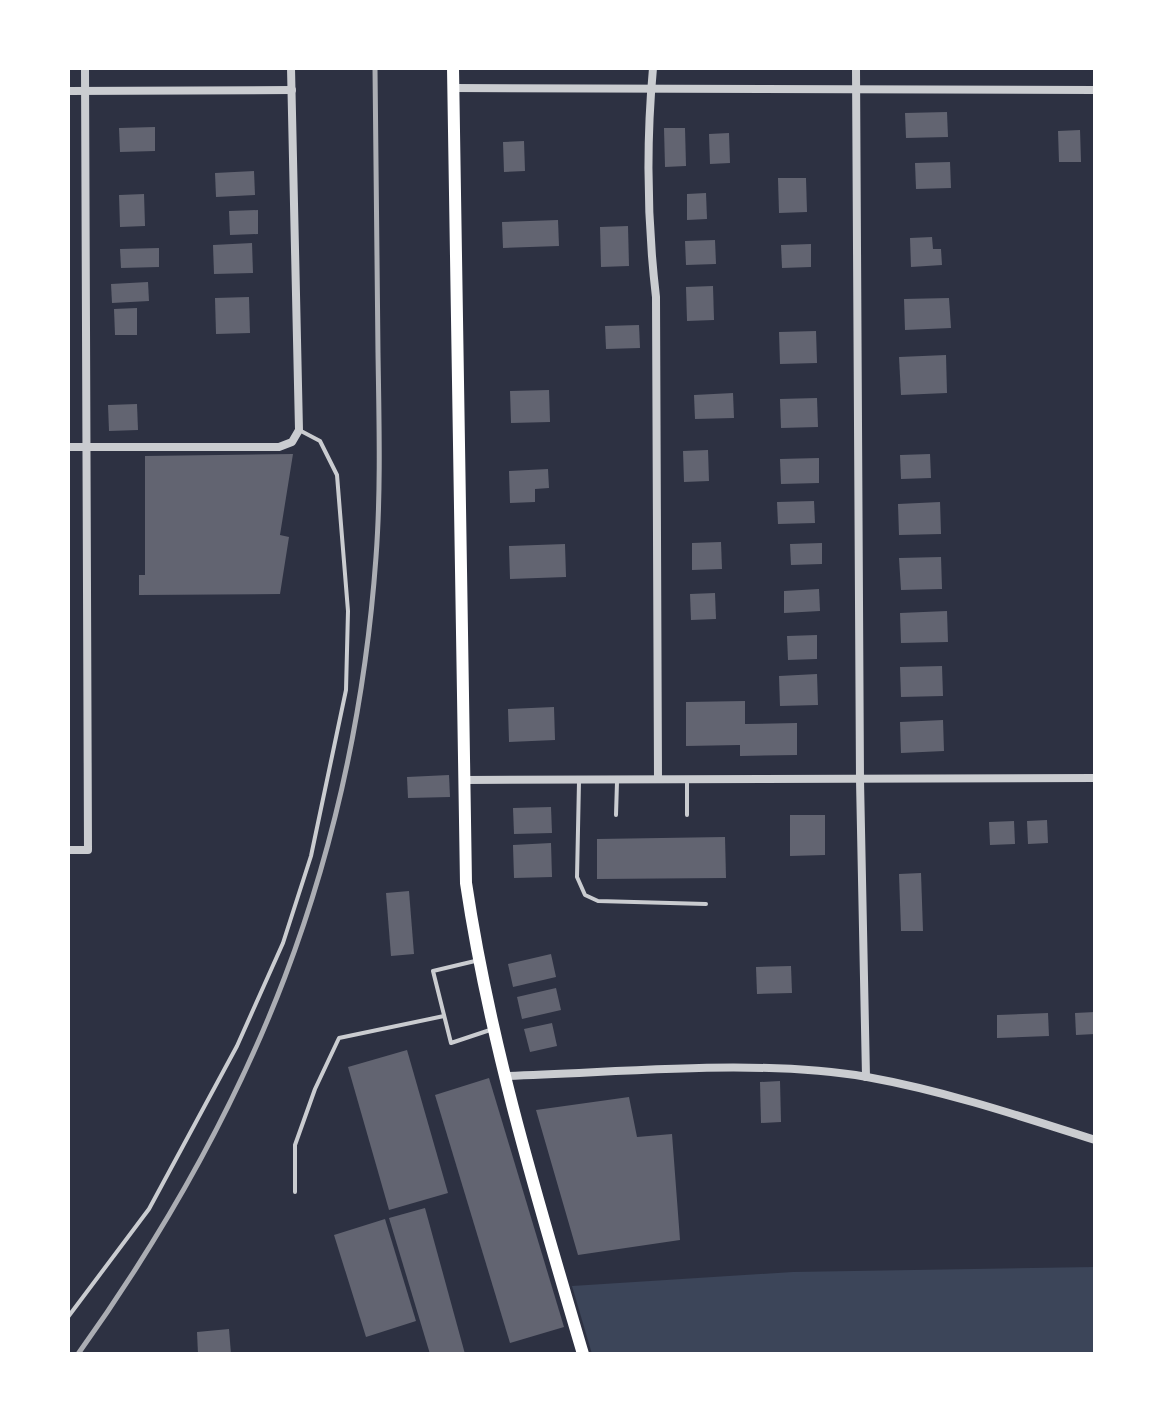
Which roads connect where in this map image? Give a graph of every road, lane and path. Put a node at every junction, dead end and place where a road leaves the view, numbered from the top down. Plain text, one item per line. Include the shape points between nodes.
1 (85, 68) edge
2 (291, 68) edge
3 (453, 68) edge
4 (653, 68) edge
5 (856, 68) edge
6 (453, 88) junction
7 (292, 90) junction
8 (651, 90) junction
9 (856, 90) junction
10 (1095, 90) edge
11 (68, 91) edge
12 (85, 91) junction
13 (299, 430) junction
14 (68, 447) edge
15 (89, 447) junction
16 (1095, 778) edge
17 (617, 779) junction
18 (658, 779) junction
19 (687, 779) junction
20 (465, 780) junction
21 (579, 780) junction
22 (860, 780) junction
23 (616, 815) dead end
24 (687, 815) dead end
25 (68, 850) edge
26 (706, 904) dead end
27 (478, 961) junction
28 (444, 1016) junction
29 (493, 1029) junction
30 (504, 1076) junction
31 (866, 1077) junction
32 (1095, 1140) edge
33 (295, 1192) dead end
34 (68, 1317) edge
35 (583, 1354) edge

1 - 12 street
2 - 7 street
3 - 6 main road
4 - 8 street
5 - 9 street
6 - 8 street
6 - 20 main road
7 - 12 street
7 - 13 street
8 - 9 street
8 - 18 street via 647,126 656,297
9 - 10 street
9 - 22 street
11 - 12 street
12 - 15 street
13 - 15 street via 292,442 279,447
13 - 34 lane via 320,441 337,475 348,611 346,690 311,856 283,943 237,1046 149,1209
14 - 15 street
15 - 25 street via 88,850
16 - 22 street
17 - 18 street
17 - 21 street
17 - 23 lane
18 - 19 street
19 - 22 street
19 - 24 lane
20 - 21 street
20 - 27 main road via 466,883
21 - 26 lane via 577,877 585,895 598,901
22 - 31 street
27 - 28 lane via 433,971
27 - 29 main road
28 - 29 lane via 451,1043
28 - 33 lane via 339,1038 295,1145
29 - 30 main road
30 - 31 street via 772,1068
30 - 35 main road
31 - 32 street via 991,1106

